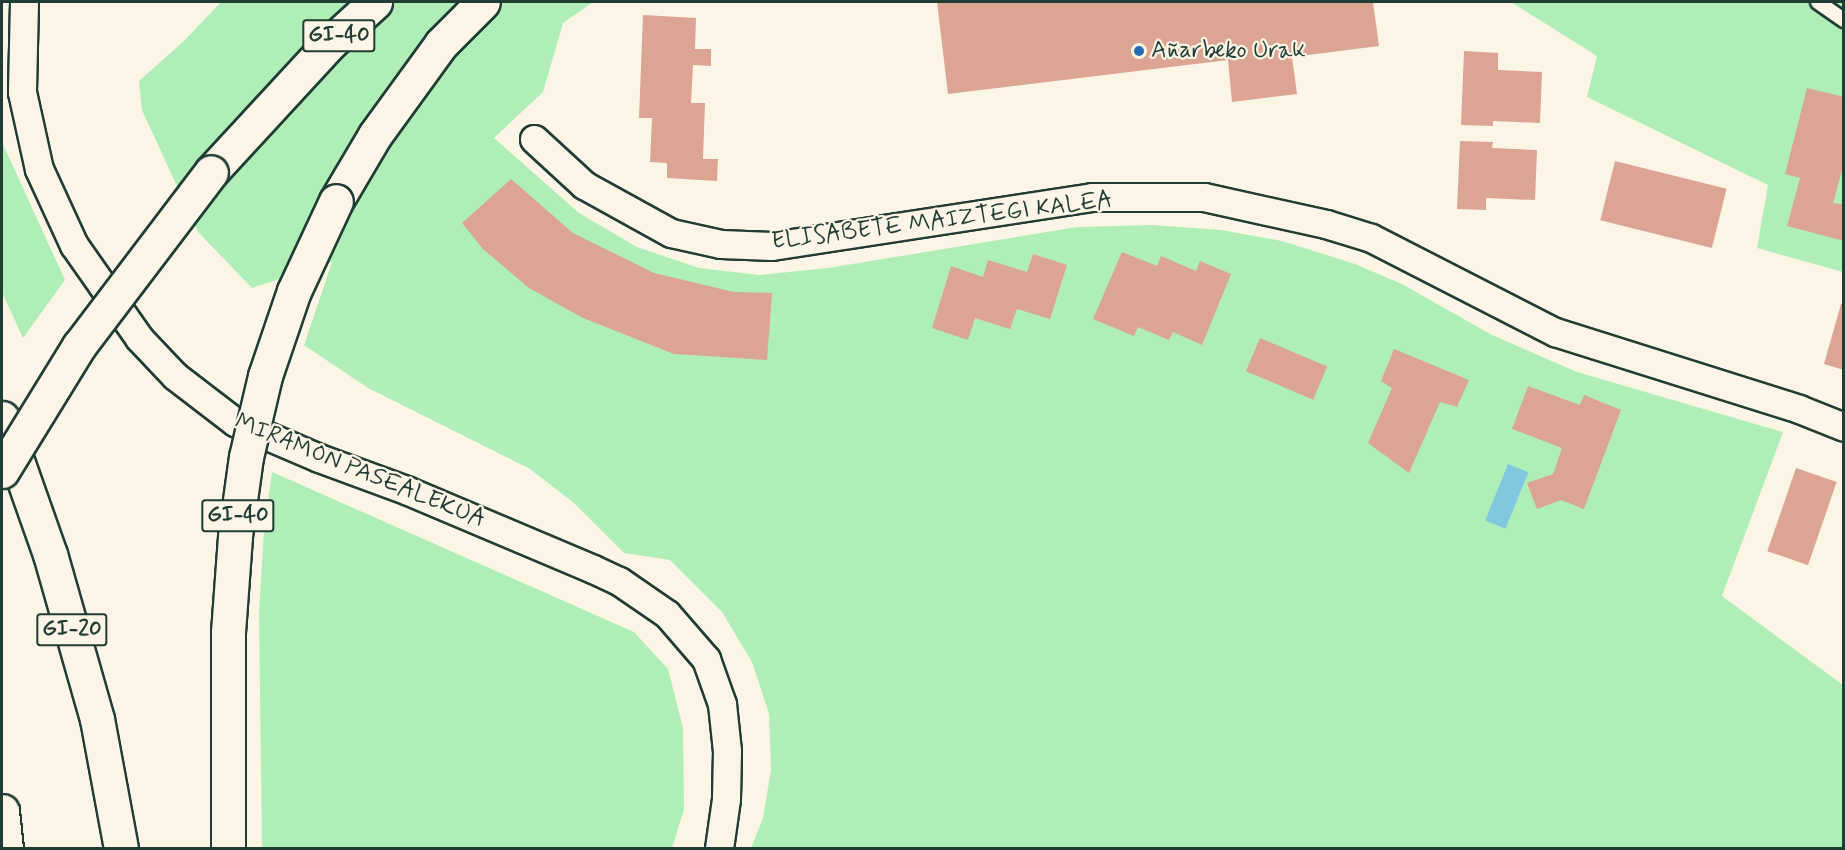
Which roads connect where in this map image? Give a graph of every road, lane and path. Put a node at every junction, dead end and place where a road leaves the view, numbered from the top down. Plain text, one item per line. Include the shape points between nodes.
1 (24, 2) edge
2 (375, 2) edge
3 (483, 2) edge
4 (1818, 2) edge
5 (1844, 20) edge
6 (534, 139) dead end
7 (2, 418) edge
8 (1844, 427) edge
9 (2, 471) edge
10 (2, 811) edge
11 (6, 849) edge
12 (121, 849) edge
13 (228, 849) edge
14 (719, 849) edge

1 - 14 street, MIRAMON PASEALEKUA via 22,92 39,169 74,245 139,338 175,376 235,422 593,569 619,581 668,614 706,659 722,704 727,775
2 - 9 highway, GI-40, bridge via 330,44 211,172 79,346
3 - 13 highway, GI-40, bridge via 441,44 375,135 336,201 294,291 265,376 246,457 235,536 228,632
4 - 5 lane
6 - 8 street, ELISABETE MAIZTEGI KALEA via 584,185 670,233 721,244 772,246 1092,197 1204,197 1371,238 1555,332 1799,409
7 - 12 highway, GI-20 via 50,554 97,719
10 - 11 highway

